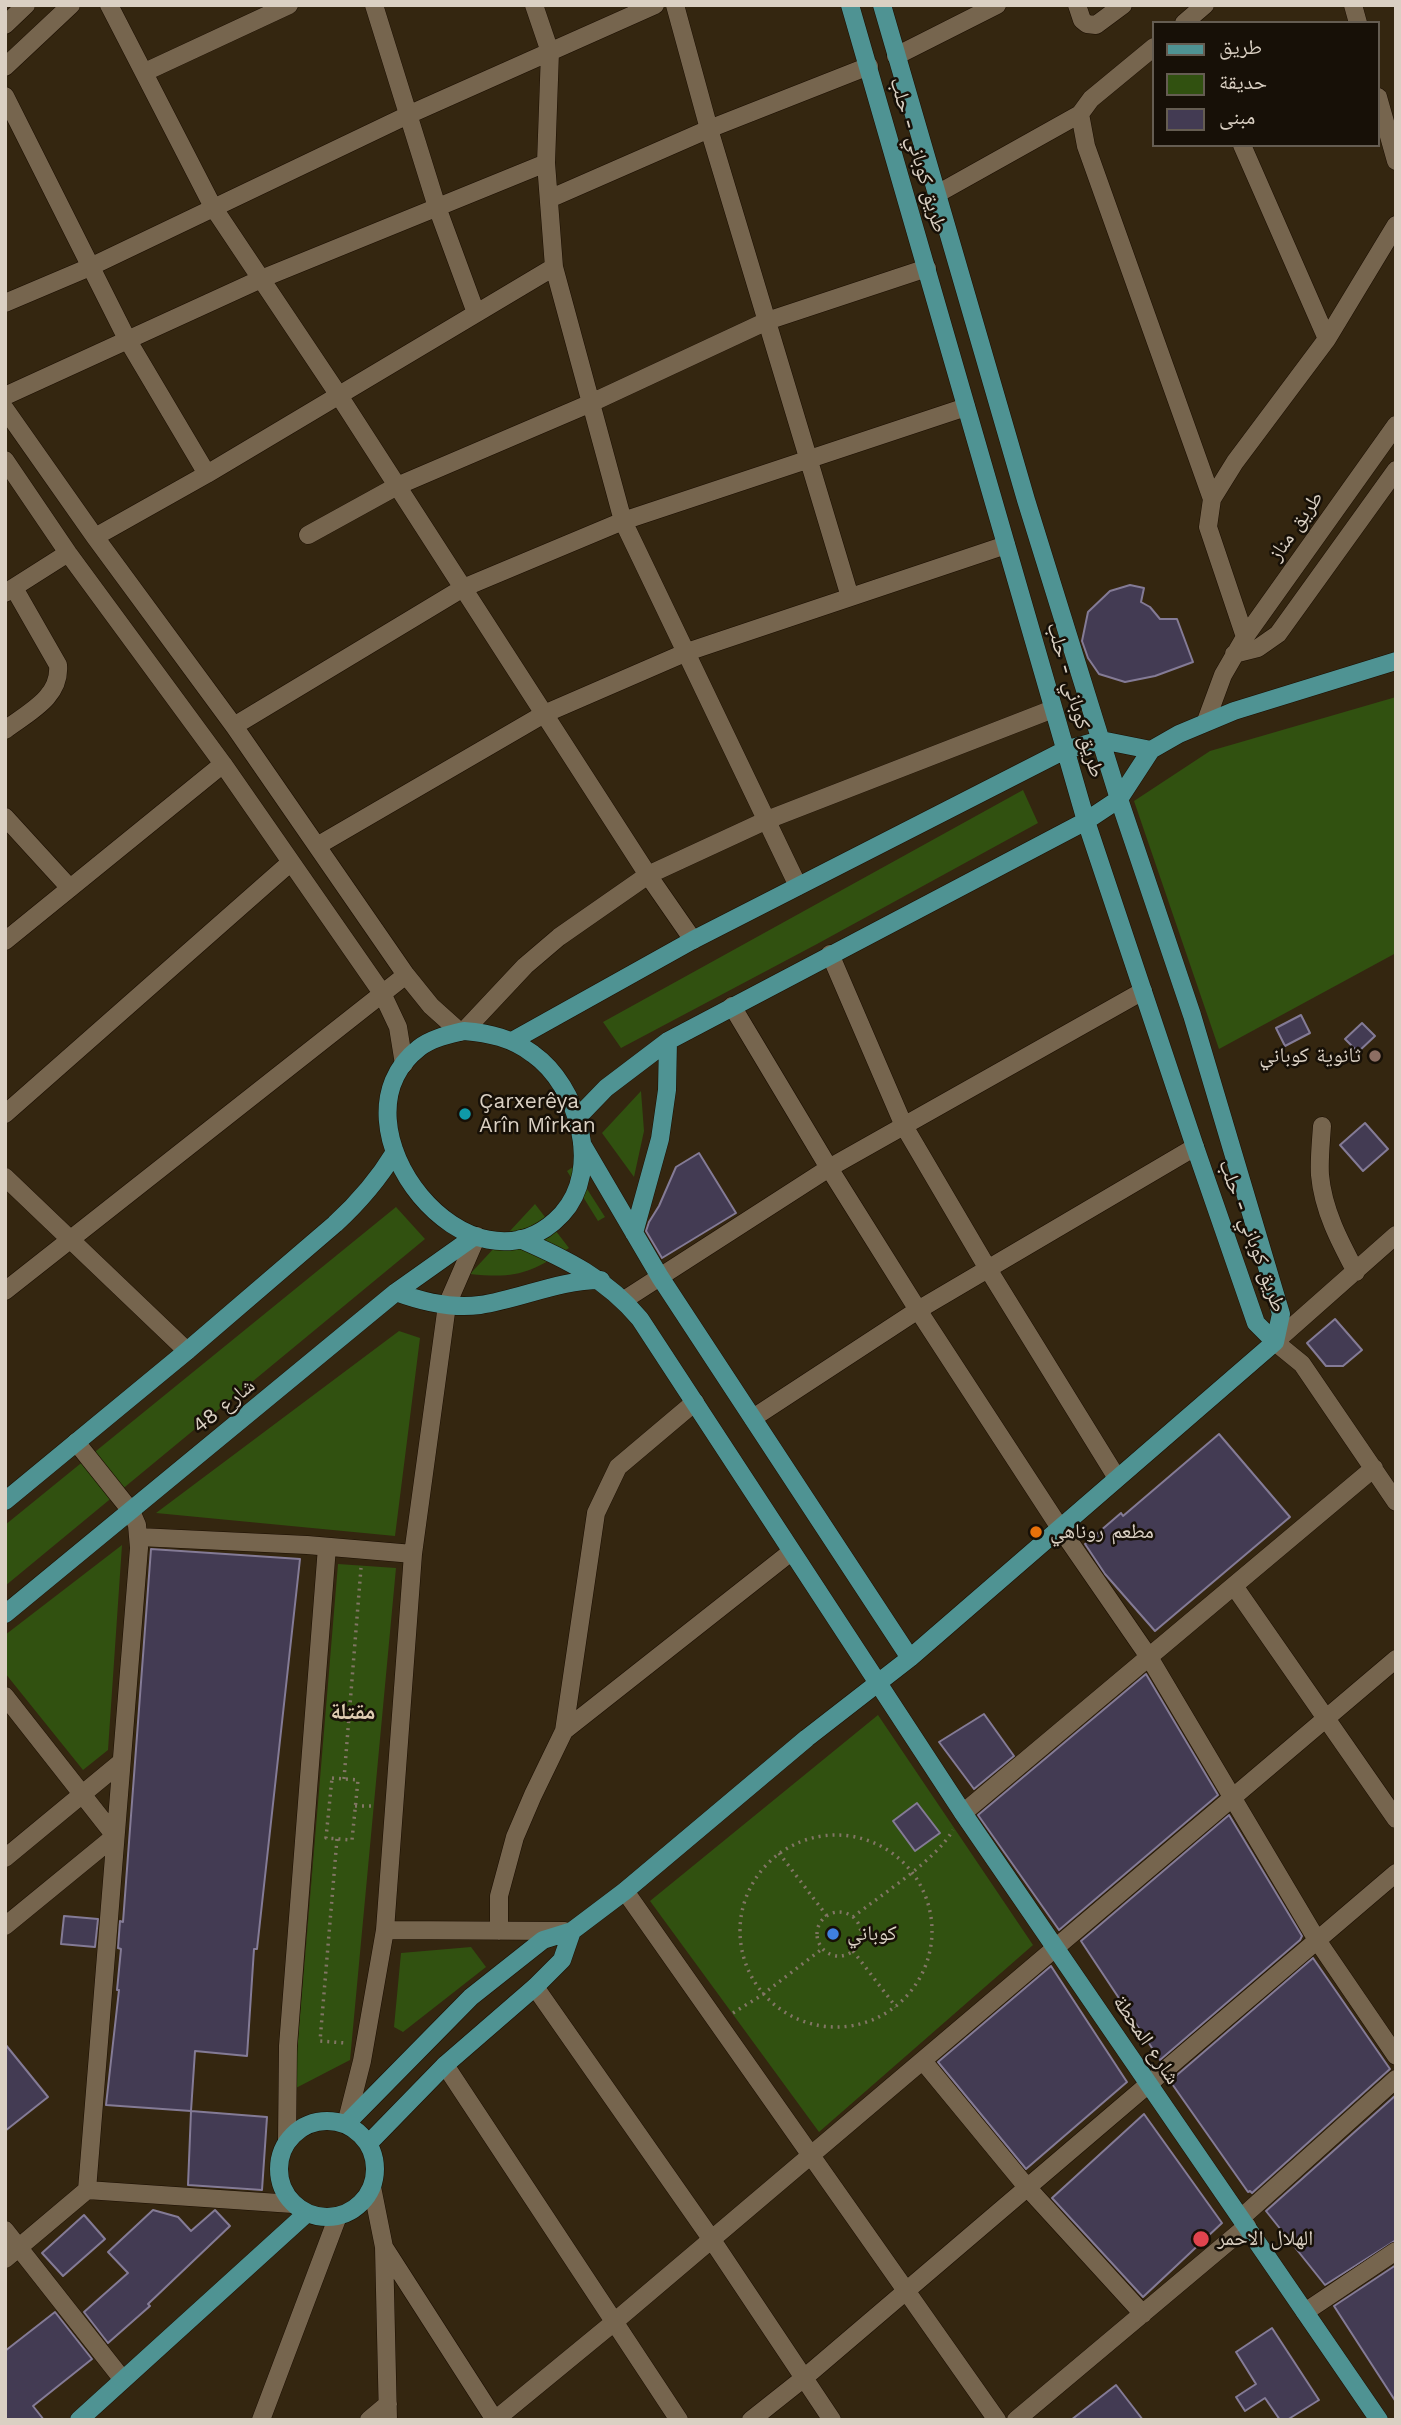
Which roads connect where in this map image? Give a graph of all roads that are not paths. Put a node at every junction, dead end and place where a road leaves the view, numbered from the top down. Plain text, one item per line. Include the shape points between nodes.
1 (26, 5) edge
2 (71, 5) edge
3 (110, 5) edge
4 (289, 5) edge
5 (374, 5) edge
6 (534, 5) edge
7 (655, 5) edge
8 (675, 5) edge
9 (850, 5) edge
10 (996, 5) edge
11 (1077, 5) edge
12 (1123, 5) edge
13 (1205, 5) edge
14 (884, 11) edge
15 (1187, 21) edge
16 (5, 25) edge
17 (857, 26) junction
18 (1152, 49) edge
19 (550, 52) junction
20 (896, 56) junction
21 (869, 66) junction
22 (5, 67) edge
23 (145, 72) junction
24 (5, 96) edge
25 (1380, 104) edge
26 (1080, 114) junction
27 (408, 115) junction
28 (709, 129) junction
29 (1243, 147) edge
30 (1396, 162) edge
31 (547, 163) junction
32 (937, 194) junction
33 (549, 199) junction
34 (213, 206) junction
35 (438, 207) junction
36 (1396, 225) edge
37 (90, 267) junction
38 (554, 267) junction
39 (927, 268) junction
40 (261, 279) junction
41 (5, 303) edge
42 (476, 313) junction
43 (767, 321) junction
44 (1327, 339) junction
45 (127, 340) junction
46 (338, 394) junction
47 (5, 396) edge
48 (591, 403) junction
49 (966, 407) junction
50 (5, 409) edge
51 (1396, 425) edge
52 (809, 459) junction
53 (5, 460) edge
54 (1396, 470) edge
55 (207, 474) junction
56 (1357, 480) junction
57 (397, 486) junction
58 (1377, 495) junction
59 (1212, 499) junction
60 (623, 521) junction
61 (307, 535) dead end
62 (95, 537) junction
63 (1006, 545) junction
64 (68, 553) junction
65 (463, 588) junction
66 (9, 591) edge
67 (850, 597) junction
68 (1245, 638) junction
69 (687, 652) junction
70 (1234, 654) junction
71 (1396, 661) edge
72 (1053, 709) junction
73 (544, 713) junction
74 (1206, 721) junction
75 (234, 726) junction
76 (5, 730) edge
77 (1101, 740) junction
78 (1065, 750) junction
79 (1151, 750) junction
80 (223, 764) junction
81 (1119, 799) junction
82 (5, 817) edge
83 (767, 820) junction
84 (1086, 821) junction
85 (317, 846) junction
86 (291, 862) junction
87 (648, 875) junction
88 (798, 886) junction
89 (69, 887) junction
90 (693, 940) junction
91 (5, 941) edge
92 (830, 954) junction
93 (406, 975) junction
94 (1143, 991) junction
95 (382, 993) junction
96 (732, 1006) junction
97 (462, 1031) junction
98 (512, 1041) junction
99 (668, 1041) junction
100 (404, 1064) junction
101 (5, 1114) edge
102 (577, 1118) junction
103 (904, 1126) junction
104 (1322, 1126) dead end
105 (582, 1144) junction
106 (1195, 1147) junction
107 (395, 1152) junction
108 (829, 1168) junction
109 (5, 1177) edge
110 (634, 1233) junction
111 (1396, 1235) edge
112 (476, 1236) junction
113 (71, 1238) junction
114 (520, 1239) junction
115 (988, 1269) junction
116 (1356, 1272) junction
117 (660, 1277) junction
118 (601, 1280) junction
119 (5, 1291) edge
120 (396, 1293) junction
121 (624, 1300) junction
122 (447, 1305) junction
123 (918, 1310) junction
124 (1275, 1342) junction
125 (187, 1352) junction
126 (695, 1402) junction
127 (752, 1418) junction
128 (76, 1442) junction
129 (1374, 1468) junction
130 (1117, 1478) junction
131 (5, 1501) edge
132 (1396, 1502) edge
133 (131, 1511) junction
134 (1060, 1528) junction
135 (139, 1537) junction
136 (327, 1547) junction
137 (790, 1552) junction
138 (413, 1554) junction
139 (1234, 1586) junction
140 (5, 1614) edge
141 (1149, 1657) junction
142 (910, 1658) junction
143 (1396, 1659) edge
144 (877, 1684) junction
145 (5, 1696) edge
146 (1326, 1718) junction
147 (564, 1731) junction
148 (120, 1763) junction
149 (81, 1795) junction
150 (1233, 1798) junction
151 (963, 1813) junction
152 (1396, 1819) edge
153 (115, 1836) junction
154 (5, 1858) edge
155 (1396, 1873) edge
156 (625, 1891) junction
157 (5, 1926) edge
158 (386, 1930) junction
159 (499, 1931) junction
160 (572, 1931) junction
161 (1317, 1940) junction
162 (1055, 1948) junction
163 (535, 1987) junction
164 (1396, 2056) edge
165 (923, 2061) junction
166 (445, 2065) junction
167 (1396, 2079) edge
168 (1148, 2083) junction
169 (346, 2124) junction
170 (286, 2142) junction
171 (369, 2143) junction
172 (810, 2155) junction
173 (1026, 2186) junction
174 (372, 2187) junction
175 (87, 2190) junction
176 (300, 2208) junction
177 (338, 2216) junction
178 (1244, 2222) junction
179 (5, 2230) edge
180 (712, 2240) junction
181 (383, 2247) junction
182 (1396, 2251) edge
183 (12, 2253) edge
184 (905, 2290) junction
185 (1305, 2312) junction
186 (1143, 2314) junction
187 (614, 2323) junction
188 (804, 2378) junction
189 (123, 2381) junction
190 (388, 2412) edge
191 (79, 2420) edge
192 (261, 2420) edge
193 (369, 2420) edge
194 (495, 2420) edge
195 (678, 2420) edge
196 (751, 2420) edge
197 (832, 2420) edge
198 (997, 2420) edge
199 (1016, 2420) edge
200 (1379, 2420) edge

1 - 16 street
2 - 22 street
3 - 23 street
4 - 23 street
5 - 27 street
6 - 19 street
7 - 19 street
8 - 28 street
9 - 17 main road, طريق كوباني - حلب
10 - 20 street
11 - 12 street via 1082,20 1092,26
13 - 15 street
14 - 17 main road
14 - 20 main road, طريق كوباني - حلب
17 - 21 main road, طريق كوباني - حلب
18 - 26 street via 1091,99
19 - 27 street
19 - 31 street
20 - 32 main road, طريق كوباني - حلب
21 - 28 street
21 - 39 main road, طريق كوباني - حلب
23 - 34 street
24 - 37 street
25 - 30 street
26 - 32 street
26 - 59 street via 1086,146
27 - 34 street
27 - 35 street
28 - 33 street
28 - 43 street
29 - 44 street
31 - 33 street
31 - 35 street
32 - 77 main road, طريق كوباني - حلب
33 - 38 street
34 - 37 street
34 - 40 street
35 - 40 street
35 - 42 street
36 - 44 street
37 - 41 street
37 - 45 street
38 - 42 street
38 - 48 street
39 - 43 street
39 - 49 main road, طريق كوباني - حلب
40 - 45 street
40 - 46 street
42 - 46 street
43 - 48 street
43 - 52 street
44 - 59 street
45 - 47 street
45 - 55 street
46 - 55 street
46 - 57 street
48 - 57 street
48 - 60 street
49 - 52 street
49 - 63 main road, طريق كوباني - حلب
50 - 62 street
51 - 56 street, طريق مناز
52 - 60 street
52 - 67 street
53 - 64 street
54 - 58 street
55 - 62 street
56 - 58 street
56 - 68 street, طريق مناز
57 - 61 street
57 - 65 street
58 - 70 street via 1278,634 1258,648
59 - 68 street via 1208,527
60 - 65 street
60 - 69 street
62 - 75 street
63 - 67 street
63 - 72 main road, طريق كوباني - حلب
64 - 66 street
64 - 80 street
65 - 73 street
65 - 75 street
66 - 76 street via 58,665 60,679 48,698
67 - 69 street
68 - 70 street, طريق مناز
69 - 73 street
69 - 83 street
70 - 74 street, طريق مناز
71 - 74 main road
72 - 78 main road, طريق كوباني - حلب
72 - 83 street
73 - 85 street
73 - 87 street
74 - 79 main road
75 - 85 street
77 - 78 main road
77 - 79 main road
77 - 81 main road, طريق كوباني - حلب
78 - 84 main road, طريق كوباني - حلب
78 - 88 main road
79 - 81 main road
80 - 86 street
80 - 89 street
81 - 84 main road
81 - 124 main road, طريق كوباني - حلب via 1192,1015 1281,1314
82 - 89 street
83 - 87 street
83 - 88 street
84 - 92 main road
84 - 94 main road, طريق كوباني - حلب
85 - 93 street
86 - 95 street
86 - 101 street
87 - 90 street
87 - 97 street via 559,937
88 - 90 main road
89 - 91 street
90 - 98 main road
92 - 96 main road
92 - 103 street
93 - 95 street
93 - 97 street via 431,1006
94 - 103 street
94 - 106 main road, طريق كوباني - حلب
95 - 100 street via 398,1027
95 - 113 street
96 - 99 main road
96 - 108 street
97 - 98 main road
97 - 100 main road via 420,1047
98 - 102 main road via 553,1072
99 - 102 main road via 606,1088
99 - 110 main road via 660,1139
100 - 107 main road via 389,1107
102 - 105 main road
103 - 108 street
103 - 115 street
104 - 116 street via 1322,1191 1335,1232
105 - 110 main road
105 - 114 main road via 576,1192 563,1213 545,1229
106 - 115 street
106 - 124 main road, طريق كوباني - حلب via 1256,1323
107 - 112 main road via 418,1194 434,1211
107 - 125 main road via 359,1203
108 - 117 street
108 - 123 street
109 - 113 street
110 - 117 main road
111 - 116 street
112 - 114 main road
112 - 120 main road, 48 شارع
112 - 122 street
113 - 119 street
113 - 125 street
114 - 118 main road, شارع المحطة
115 - 123 street
115 - 130 street
116 - 124 street
117 - 121 street
117 - 127 main road
118 - 121 main road, شارع المحطة
118 - 122 main road via 559,1284 478,1305
120 - 122 main road
120 - 133 main road, 48 شارع
121 - 126 main road, شارع المحطة
122 - 138 street
123 - 127 street
123 - 134 street
124 - 129 street via 1302,1364
124 - 130 main road
125 - 128 main road
126 - 137 main road, شارع المحطة
126 - 147 street via 618,1467 596,1513
127 - 142 main road
128 - 131 main road
128 - 133 street
129 - 132 street
129 - 139 street
130 - 134 main road
133 - 135 street
133 - 140 main road, 48 شارع
134 - 141 street
134 - 142 main road
135 - 136 street
135 - 148 street
136 - 138 street
136 - 170 street via 288,2046
137 - 144 main road, شارع المحطة
137 - 147 street
138 - 158 street
139 - 141 street
139 - 146 street
141 - 150 street
141 - 151 street
142 - 144 main road
143 - 146 street
144 - 151 main road, شارع المحطة
144 - 156 main road
145 - 149 street
146 - 150 street
146 - 152 street
147 - 159 street via 515,1837 499,1896
148 - 149 street
148 - 153 street
149 - 153 street
149 - 154 street
150 - 161 street
150 - 162 street
151 - 162 main road, شارع المحطة
153 - 157 street
153 - 175 street
155 - 161 street
156 - 160 main road
156 - 172 street
158 - 159 street
158 - 169 street
159 - 160 street
160 - 163 main road via 562,1960
160 - 169 main road via 543,1940 471,1997
161 - 164 street
161 - 168 street
162 - 165 street
162 - 168 main road, شارع المحطة
163 - 166 main road
163 - 180 street
165 - 172 street
165 - 173 street
166 - 171 main road
166 - 187 street
167 - 178 street
168 - 173 street
168 - 178 main road, شارع المحطة
169 - 170 main road via 313,2122
169 - 171 main road
170 - 176 main road via 279,2174 284,2190
171 - 174 main road via 374,2157
172 - 180 street
172 - 184 street
173 - 184 street
173 - 186 street
174 - 177 main road via 364,2200
174 - 181 street
175 - 176 street
175 - 183 street
176 - 177 main road via 323,2217
176 - 189 main road
177 - 192 street
178 - 185 main road, شارع المحطة
178 - 186 street
179 - 183 street
180 - 187 street
180 - 188 street
181 - 190 street
181 - 194 street
182 - 185 street
183 - 189 street
184 - 188 street
184 - 198 street
185 - 200 main road, شارع المحطة
186 - 199 street
187 - 194 street
187 - 195 street
188 - 196 street
188 - 197 street
189 - 191 main road
190 - 193 street

